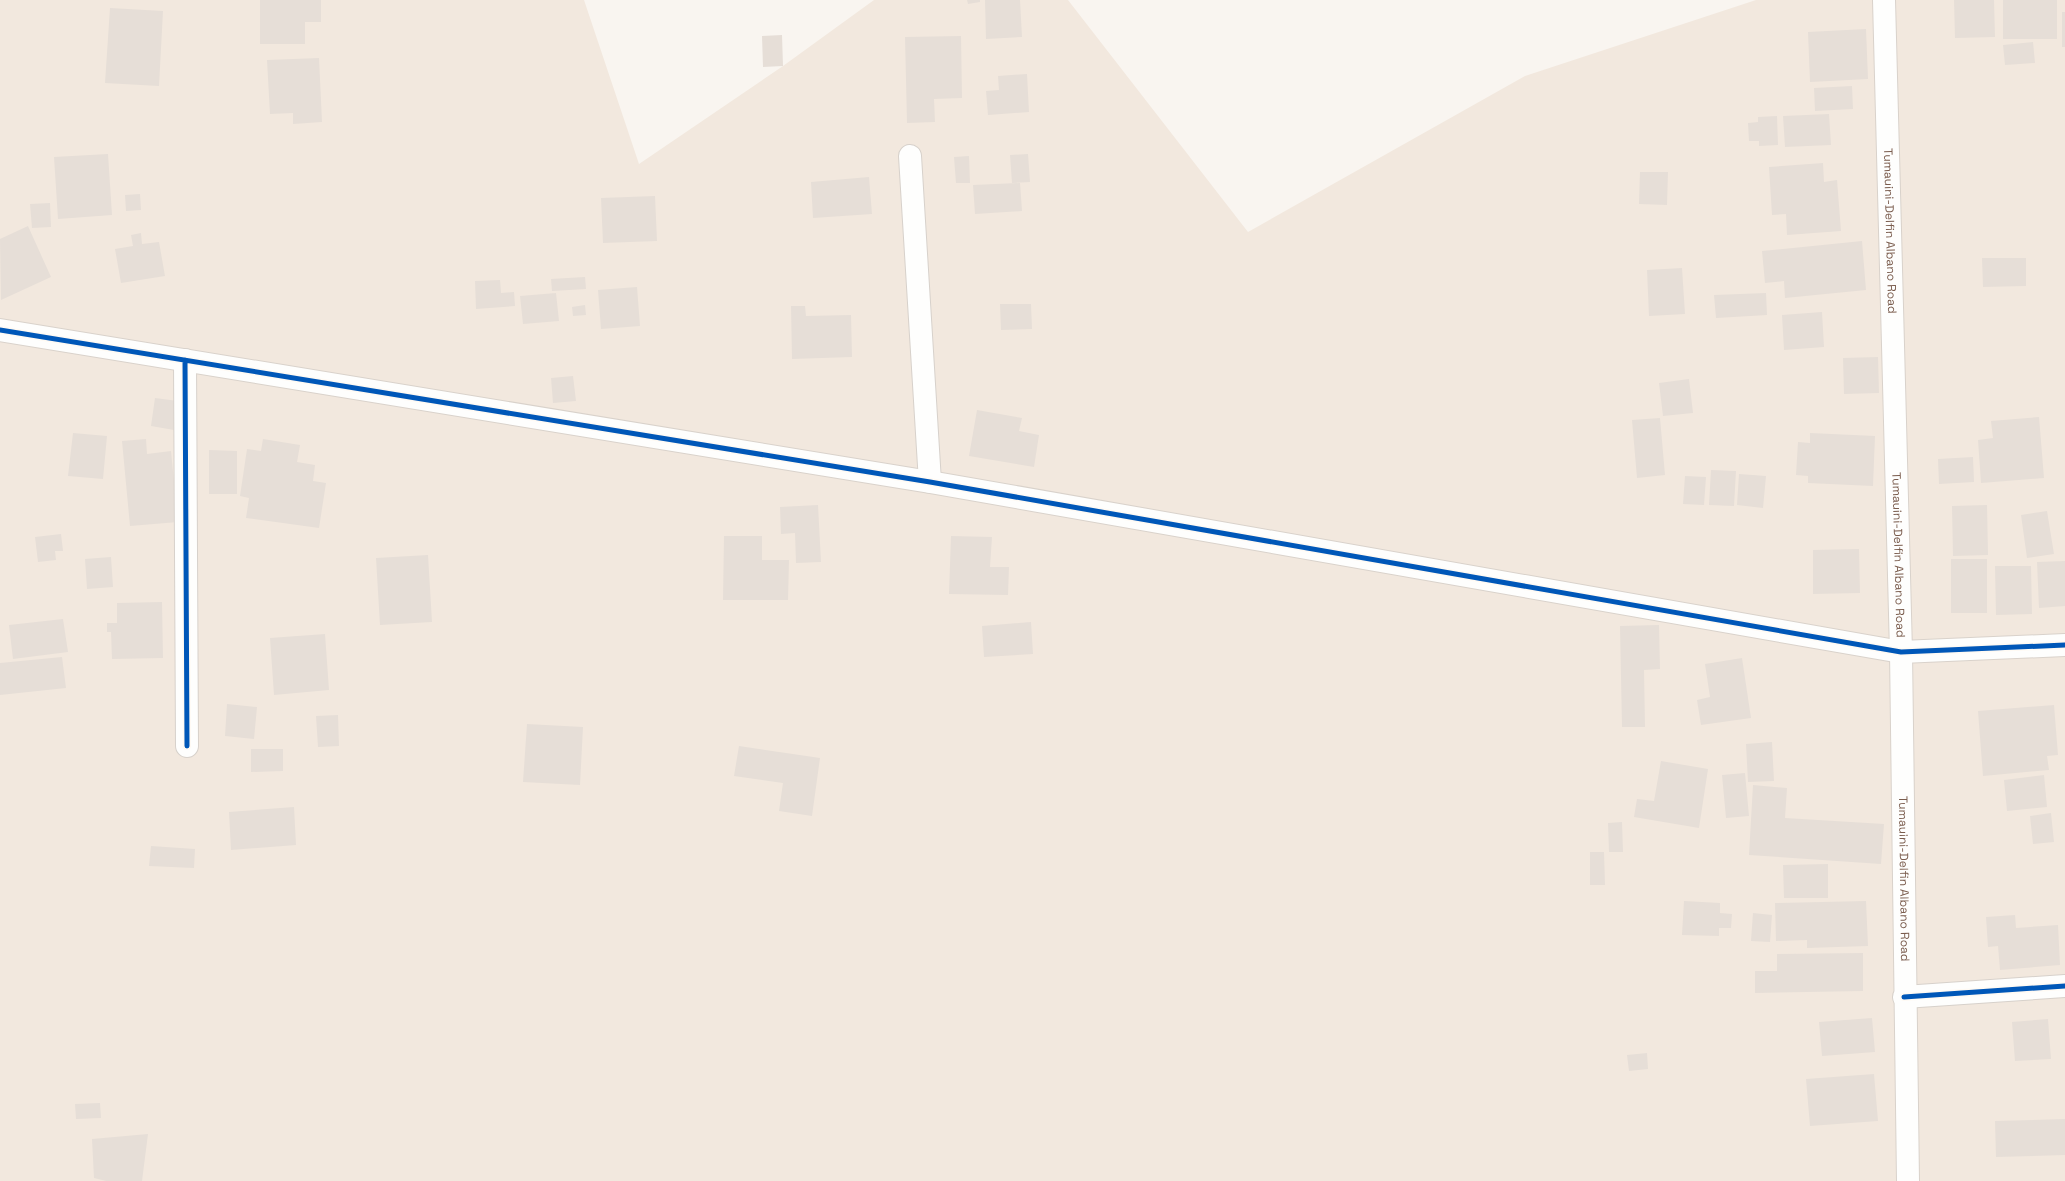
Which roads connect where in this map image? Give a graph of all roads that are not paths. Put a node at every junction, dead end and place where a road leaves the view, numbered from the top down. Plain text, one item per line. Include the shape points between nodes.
1 (1884, 0) edge
2 (910, 156) dead end
3 (0, 330) edge
4 (185, 360) junction
5 (930, 482) junction
6 (2065, 645) edge
7 (1901, 652) junction
8 (187, 746) dead end
9 (2065, 986) edge
10 (1904, 997) junction
11 (1908, 1181) edge

1 - 7 street, Tumauini-Delfin Albano Road
2 - 5 street
3 - 4 street
4 - 5 street
4 - 8 street
5 - 7 street
6 - 7 street
7 - 10 street, Tumauini-Delfin Albano Road
9 - 10 street
10 - 11 street, Tumauini-Delfin Albano Road

